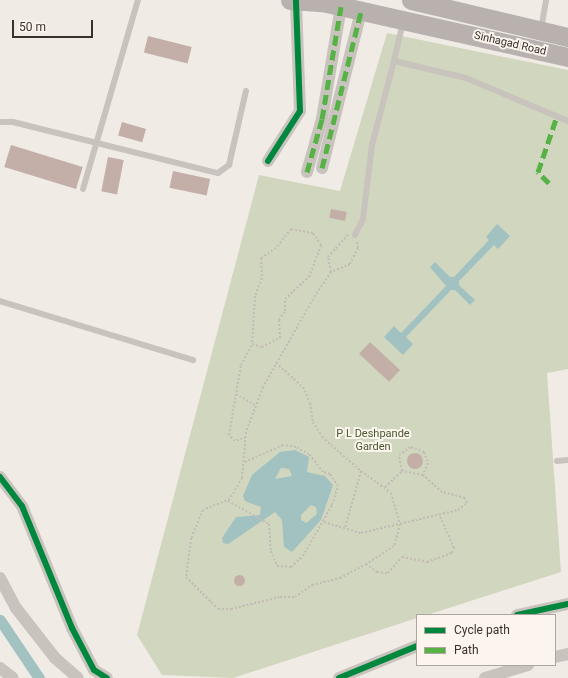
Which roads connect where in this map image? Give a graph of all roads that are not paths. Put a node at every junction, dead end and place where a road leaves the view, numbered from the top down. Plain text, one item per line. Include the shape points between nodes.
1 (138, 0) edge
2 (290, 0) edge
3 (296, 0) edge
4 (411, 0) edge
5 (546, 0) edge
6 (451, 4) edge
7 (341, 7) junction
8 (361, 11) junction
9 (403, 20) junction
10 (445, 29) junction
11 (540, 30) junction
12 (568, 37) edge
13 (568, 57) edge
14 (394, 61) junction
15 (246, 91) dead end
16 (568, 121) edge
17 (0, 122) edge
18 (96, 143) junction
19 (268, 161) dead end
20 (322, 168) dead end
21 (307, 172) dead end
22 (83, 189) dead end
23 (355, 235) road end
24 (0, 301) edge
25 (193, 360) dead end
26 (568, 460) edge
27 (557, 461) dead end
28 (0, 476) edge
29 (0, 578) edge
30 (568, 604) edge
31 (522, 614) edge
32 (416, 646) edge
33 (568, 654) edge
34 (556, 658) edge
35 (525, 666) edge
36 (0, 668) edge
37 (14, 678) edge
38 (78, 678) edge
39 (107, 678) edge
40 (339, 678) edge
41 (486, 678) edge

1 - 18 lane
2 - 3 main road, Sinhagad Road
3 - 7 main road, Sinhagad Road
3 - 19 street via 300,111
4 - 6 main road, Sinhagad Road
5 - 11 lane
6 - 10 main road
6 - 11 main road, Sinhagad Road
7 - 8 main road, Sinhagad Road
7 - 21 street via 322,119
8 - 9 main road, Sinhagad Road
8 - 20 street
9 - 10 main road, Sinhagad Road
9 - 14 lane
10 - 13 main road, Sinhagad Road
11 - 12 main road, Sinhagad Road
14 - 16 lane via 466,78
14 - 23 lane via 372,145 363,219
15 - 18 lane via 229,165 218,173
17 - 18 lane via 13,122
18 - 22 lane
24 - 25 lane
26 - 27 lane
28 - 39 street via 22,506 76,635 94,670
29 - 38 street via 16,608 50,652
30 - 31 street
32 - 40 street
33 - 34 street
35 - 41 street
36 - 37 street

